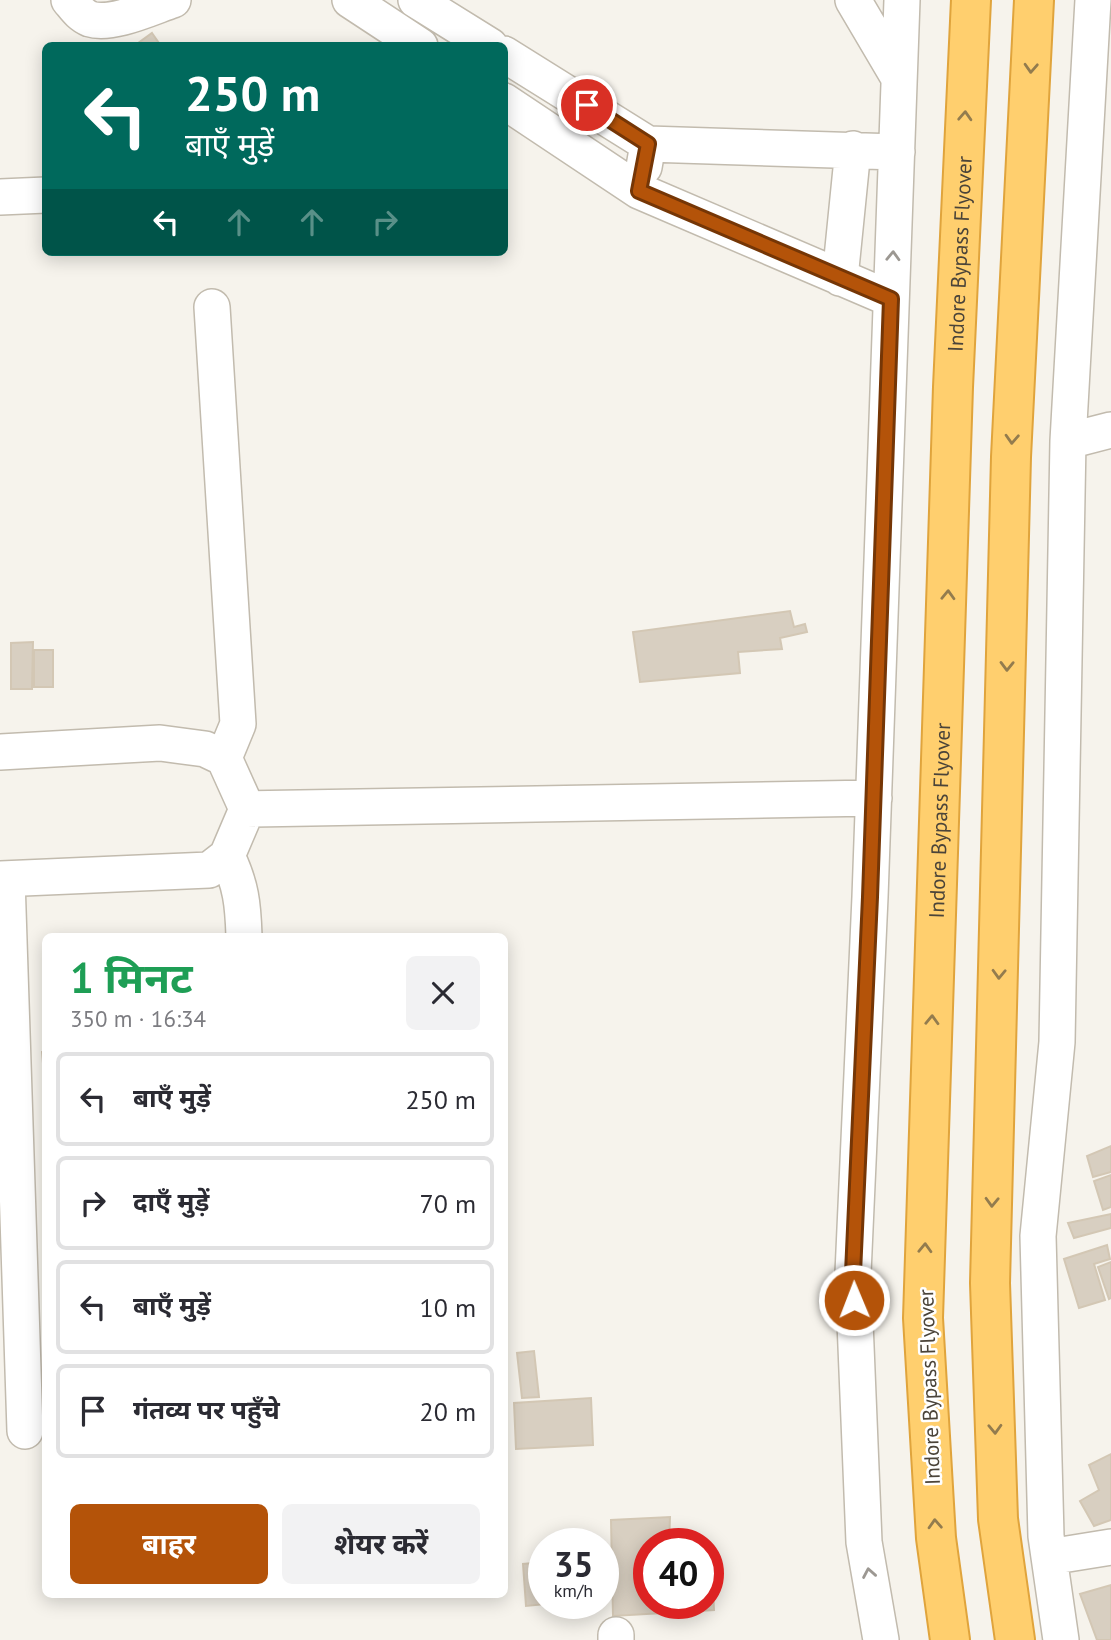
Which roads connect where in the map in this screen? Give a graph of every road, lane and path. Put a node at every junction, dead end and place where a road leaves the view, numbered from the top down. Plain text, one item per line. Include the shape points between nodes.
1 (69, 0) edge
2 (173, 0) edge
3 (350, 0) edge
4 (416, 0) edge
5 (853, 0) edge
6 (902, 0) edge
7 (971, 0) edge
8 (1034, 0) edge
9 (1094, 0) edge
10 (414, 42) edge
11 (484, 42) edge
12 (508, 56) edge
13 (899, 78) junction
14 (508, 104) edge
15 (648, 144) junction
16 (853, 149) junction
17 (897, 152) junction
18 (639, 191) junction
19 (42, 194) edge
20 (0, 197) edge
21 (840, 278) junction
22 (891, 299) junction
23 (212, 307) dead end
24 (1111, 430) edge
25 (1068, 441) junction
26 (0, 752) edge
27 (224, 758) junction
28 (874, 798) junction
29 (247, 809) junction
30 (227, 856) junction
31 (3, 879) edge
32 (244, 933) edge
33 (25, 1431) dead end
34 (1111, 1547) edge
35 (1049, 1557) junction
36 (881, 1640) edge
37 (950, 1640) edge
38 (1015, 1640) edge
39 (1061, 1640) edge

1 - 2 street via 92,20 117,19
3 - 10 street
4 - 11 street
5 - 13 street
6 - 13 street
37 -> 7 highway, Indore Bypass Flyover via 936,1538 923,1318 953,387
8 -> 38 highway via 1012,457 990,1283 998,1519
9 - 25 street
12 - 15 street
13 - 17 street
14 - 18 street
15 - 16 street
15 - 18 street
16 - 17 street
16 - 21 street
22 -> 17 street
18 - 21 street
19 - 20 street
21 - 22 street
22 - 28 street
23 - 27 street via 238,724
24 - 25 street
25 - 35 street via 1057,1042 1038,1236
26 - 27 street via 160,743 205,749
27 - 29 street
28 - 29 street
36 -> 28 street via 864,1542 853,1273
29 - 30 street
30 - 31 street via 209,870
30 - 32 street via 243,899
31 - 33 street
34 - 35 street
35 - 39 street

